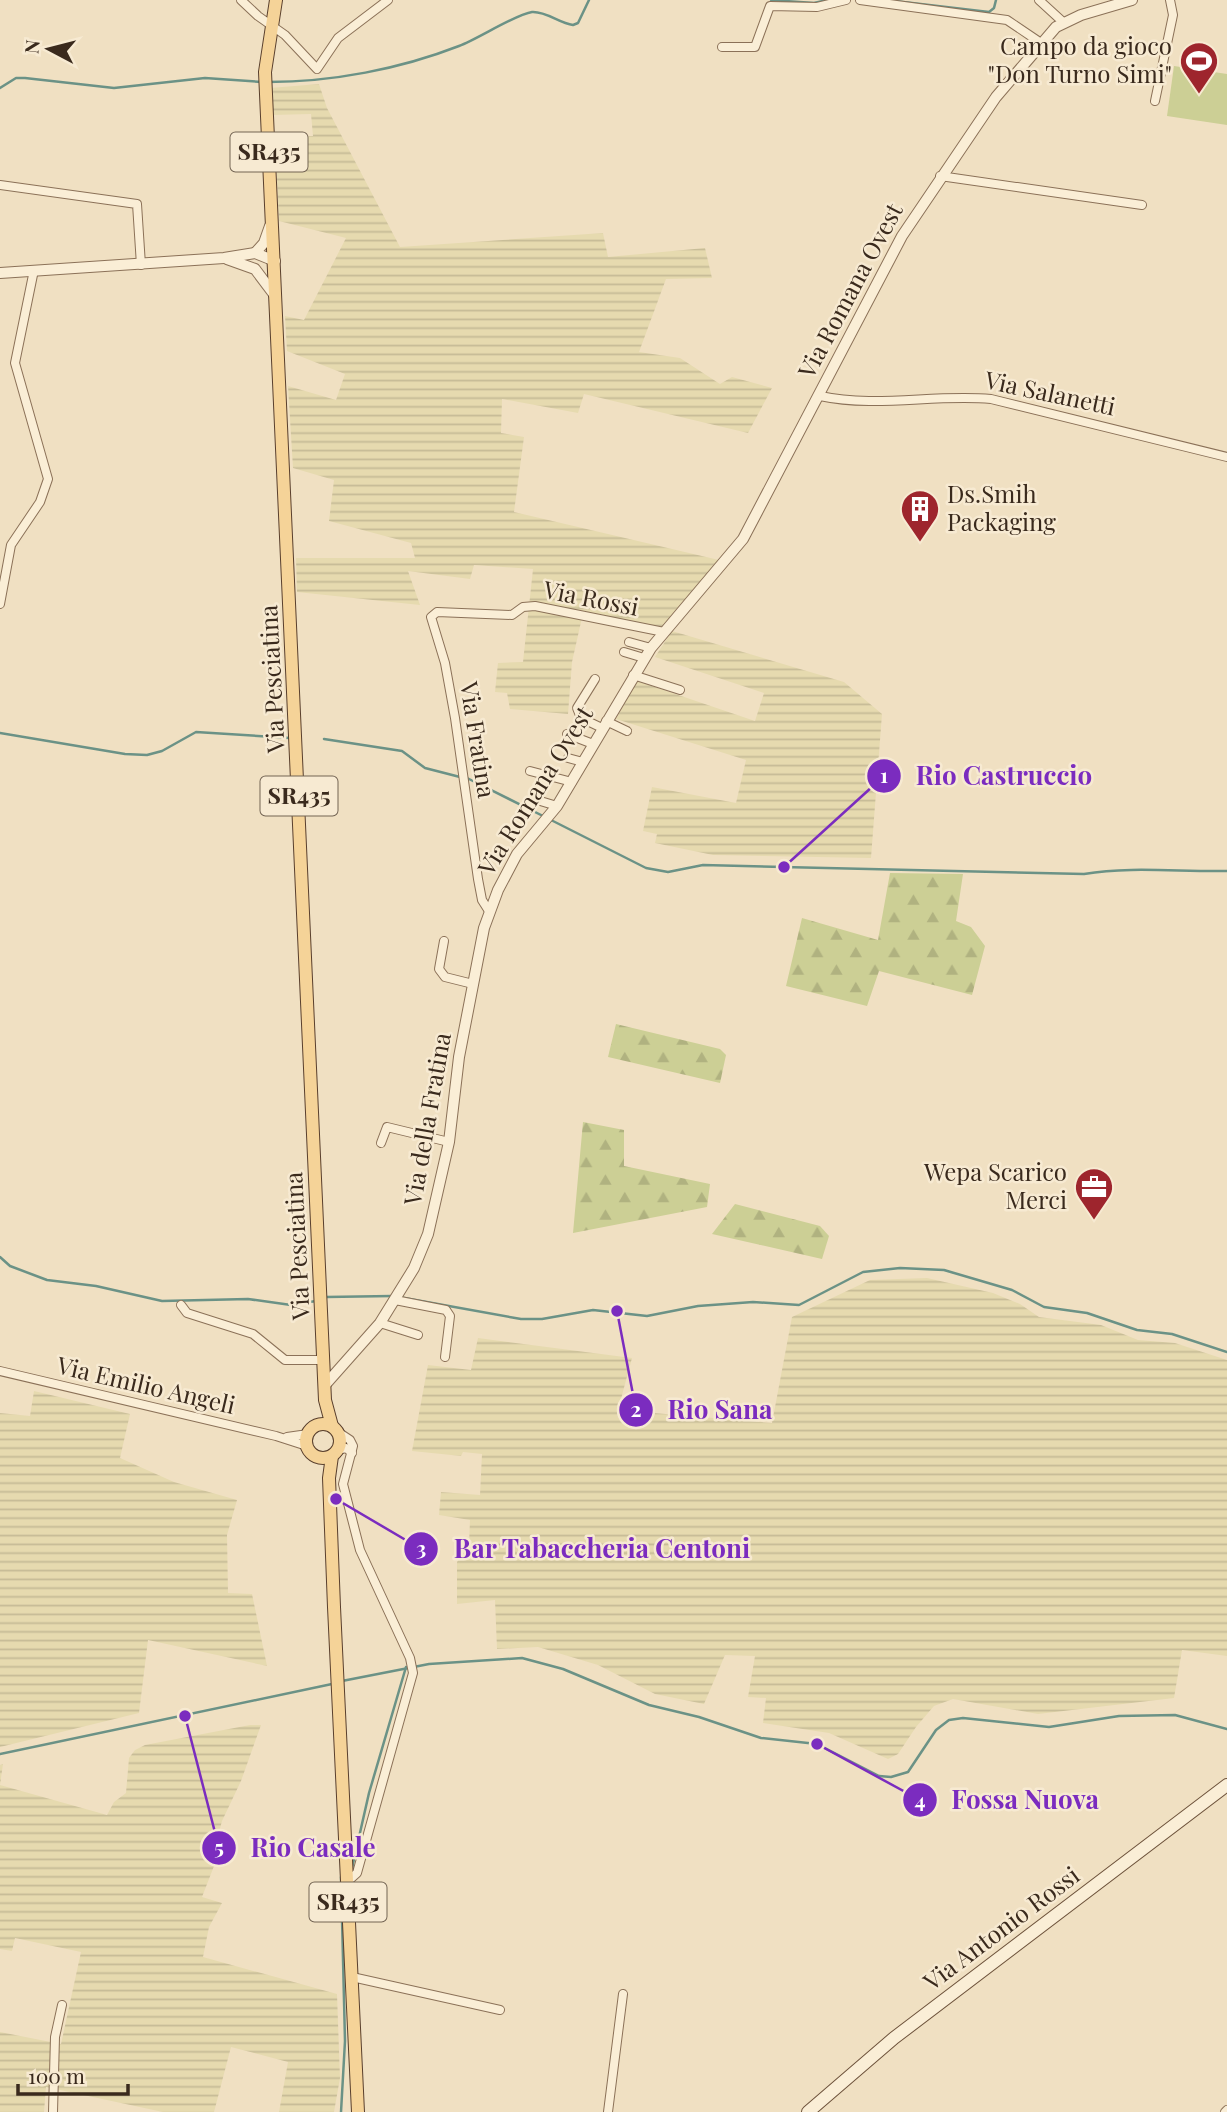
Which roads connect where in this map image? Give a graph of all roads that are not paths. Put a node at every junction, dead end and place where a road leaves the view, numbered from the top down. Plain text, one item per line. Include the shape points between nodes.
1 (241, 0) edge
2 (276, 0) edge
3 (388, 0) edge
4 (846, 0) edge
5 (860, 0) edge
6 (1038, 0) edge
7 (1132, 0) edge
8 (1170, 0) edge
9 (1063, 22) junction
10 (270, 25) junction
11 (1041, 43) junction
12 (722, 47) dead end
13 (1156, 101) dead end
14 (940, 176) junction
15 (0, 185) edge
16 (1142, 205) dead end
17 (273, 218) junction
18 (255, 253) junction
19 (224, 258) junction
20 (275, 261) junction
21 (141, 265) junction
22 (255, 269) junction
23 (34, 270) junction
24 (0, 273) edge
25 (277, 299) junction
26 (820, 396) junction
27 (1227, 457) edge
28 (0, 604) edge
29 (431, 617) joint
30 (664, 632) junction
31 (629, 642) dead end
32 (651, 648) junction
33 (624, 652) dead end
34 (644, 658) junction
35 (633, 675) junction
36 (595, 679) dead end
37 (681, 690) dead end
38 (604, 725) junction
39 (627, 731) dead end
40 (567, 734) dead end
41 (593, 744) junction
42 (568, 758) dead end
43 (583, 762) junction
44 (530, 771) dead end
45 (572, 782) junction
46 (537, 800) dead end
47 (550, 814) junction
48 (489, 911) junction
49 (444, 941) dead end
50 (473, 984) junction
51 (449, 1142) junction
52 (381, 1143) dead end
53 (398, 1297) junction
54 (181, 1305) dead end
55 (380, 1323) junction
56 (418, 1335) dead end
57 (445, 1357) dead end
58 (324, 1360) junction
59 (0, 1371) edge
60 (325, 1385) junction
61 (326, 1400) junction
62 (335, 1429) junction
63 (310, 1435) junction
64 (352, 1453) junction
65 (330, 1455) junction
66 (1227, 1785) edge
67 (347, 1882) junction
68 (352, 1977) junction
69 (623, 1993) dead end
70 (62, 2006) dead end
71 (500, 2010) dead end
72 (356, 2077) junction
73 (53, 2112) edge
74 (352, 2112) edge
75 (358, 2112) edge
76 (608, 2112) edge
77 (808, 2112) edge

1 - 10 street
2 - 10 main road, Via Pesciatina / SR435
3 - 10 street via 338,38 317,69
4 - 12 street via 817,7 770,6 755,47
5 - 11 street via 1007,20
6 - 9 street
7 - 9 street, Via Romana Ovest
8 - 13 street via 1173,15
9 - 11 street, Via Romana Ovest
10 - 17 main road, Via Pesciatina / SR435 via 265,82
11 - 14 street, Via Romana Ovest
14 - 16 street
14 - 26 street, Via Romana Ovest via 902,236
15 - 21 street via 137,204
17 - 18 street
17 - 20 main road, Via Pesciatina / SR435
18 - 19 street
18 - 20 street
19 - 21 street
19 - 22 street
20 - 22 street
20 - 25 main road, Via Pesciatina / SR435
21 - 23 street
22 - 25 street
23 - 24 street
23 - 28 street via 15,363 48,479 40,502 11,545
25 - 58 main road, Via Pesciatina / SR435
26 - 27 street, Via Salanetti via 859,401 991,399
26 - 30 street, Via Romana Ovest via 743,539
29 - 30 street, Via Rossi via 437,612 512,615 535,606
29 - 48 street, Via Fratina via 445,663 478,879
30 - 32 street, Via Romana Ovest
31 - 32 street
32 - 34 street, Via Romana Ovest
33 - 34 street
34 - 35 street, Via Romana Ovest
35 - 37 street
35 - 38 street, Via Romana Ovest
36 - 38 street via 577,708 581,718
38 - 39 street
38 - 41 street, Via Romana Ovest
40 - 41 street
41 - 43 street, Via Romana Ovest
42 - 43 street
43 - 45 street, Via Romana Ovest
44 - 45 street
45 - 47 street, Via Romana Ovest
46 - 47 street
47 - 48 street, Via Romana Ovest via 517,854
48 - 50 street, Via della Fratina
49 - 50 street via 439,969 445,977
50 - 51 street, Via della Fratina
51 - 52 street via 387,1126
51 - 53 street, Via della Fratina via 429,1234
53 - 55 street, Via della Fratina
53 - 57 street via 446,1310 450,1316
54 - 58 street via 187,1313 253,1334 285,1360
55 - 56 street
55 - 60 street, Via della Fratina
58 - 60 main road, Via Pesciatina / SR435
59 - 63 street, Via Emilio Angeli via 284,1438
60 - 61 main road, Via Pesciatina / SR435
61 - 62 main road, Via Pesciatina / SR435
61 - 63 main road, Via Pesciatina / SR435
62 - 63 main road
62 - 64 street via 351,1440
62 - 65 main road, Via Pesciatina / SR435 via 340,1441
63 - 65 main road, Via Pesciatina / SR435 via 312,1454
64 - 65 street via 346,1448
64 - 67 street via 343,1484 360,1550 413,1673 357,1873
65 - 67 main road, Via Pesciatina / SR435
66 - 77 main road, Via Antonio Rossi via 894,2038
67 - 68 main road, Via Pesciatina / SR435
68 - 71 street
68 - 72 main road, Via Pesciatina / SR435
69 - 76 street
70 - 73 street via 55,2037
72 - 74 main road
72 - 75 main road, Via Pesciatina / SR435

